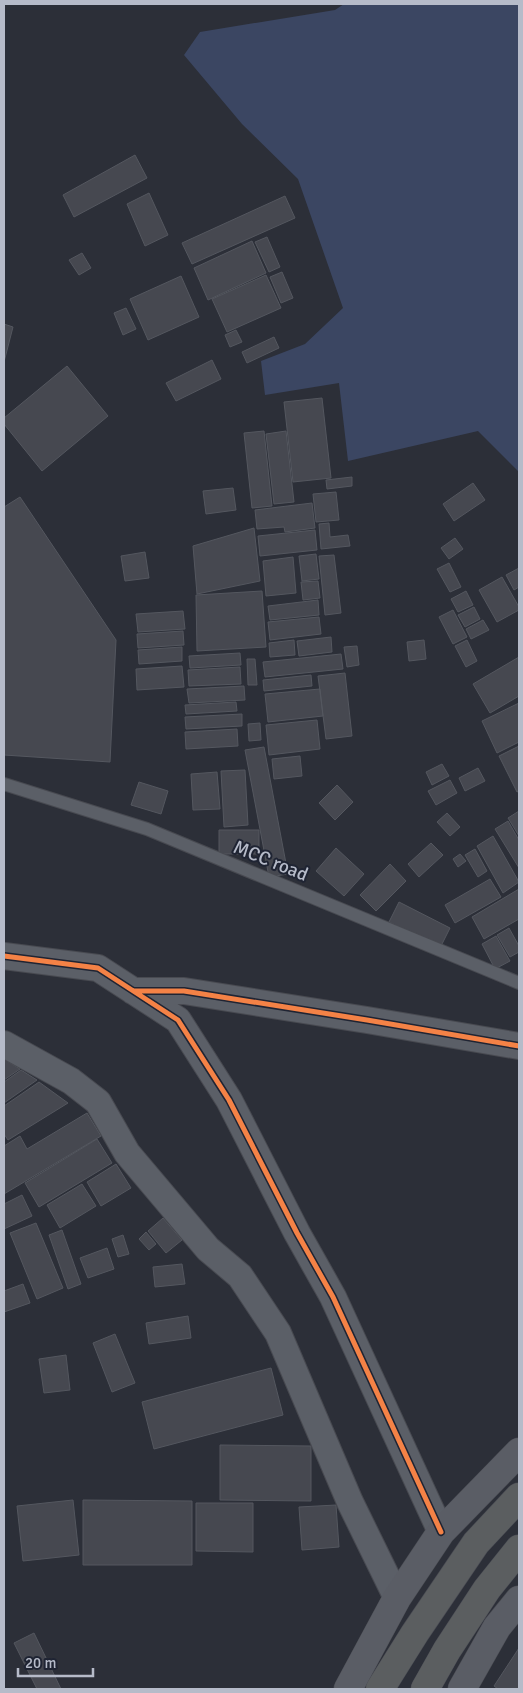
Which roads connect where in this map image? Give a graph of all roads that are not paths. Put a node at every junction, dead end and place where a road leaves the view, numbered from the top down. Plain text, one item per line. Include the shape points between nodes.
1 (4, 784) edge
2 (4, 956) edge
3 (519, 983) edge
4 (133, 991) junction
5 (4, 1044) edge
6 (519, 1046) edge
7 (519, 1452) edge
8 (519, 1497) edge
9 (441, 1532) junction
10 (519, 1549) edge
11 (397, 1598) junction
12 (519, 1600) edge
13 (348, 1689) edge
14 (380, 1689) edge
15 (425, 1689) edge
16 (462, 1689) edge

1 - 3 lane, MCC road via 147,829
2 - 4 street via 98,968
4 - 6 street via 184,992
4 - 9 street via 178,1020 230,1100 333,1297
5 - 11 street via 71,1081 98,1102 127,1153 208,1249 240,1276 278,1333 350,1502
7 - 9 main road
8 - 14 highway via 476,1543
9 - 11 main road
10 - 15 highway via 487,1589
11 - 13 main road
12 - 16 main road via 497,1627

